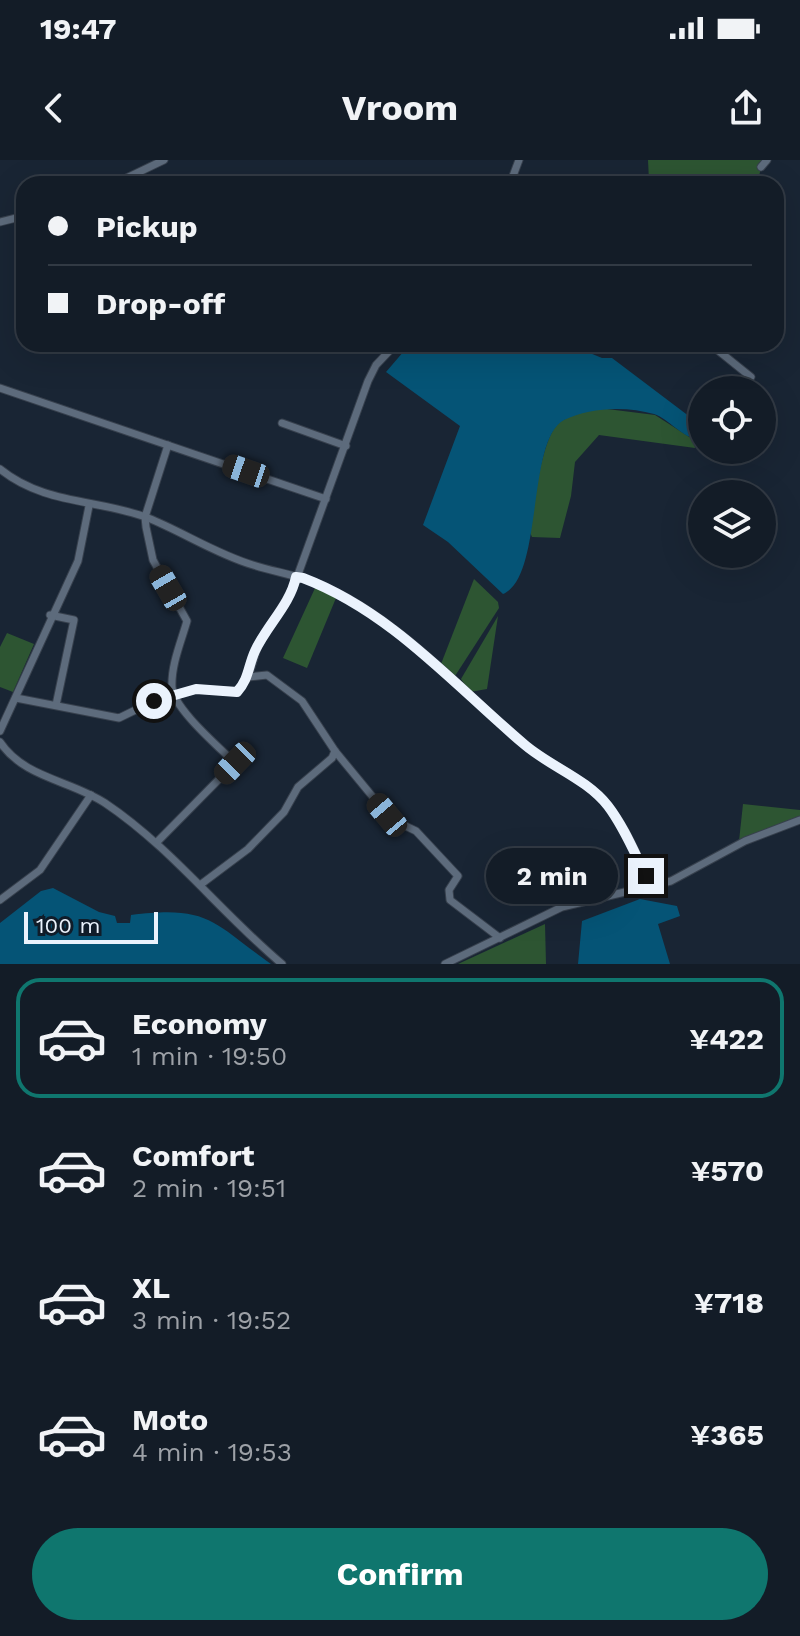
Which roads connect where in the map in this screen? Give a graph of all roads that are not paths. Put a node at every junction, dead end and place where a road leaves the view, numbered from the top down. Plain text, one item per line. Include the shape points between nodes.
1 (164, 160) edge
2 (131, 176) edge
3 (388, 352) edge
4 (720, 352) edge
5 (750, 376) edge
6 (0, 388) edge
7 (282, 423) dead end
8 (168, 445) junction
9 (346, 446) junction
10 (0, 469) edge
11 (326, 499) junction
12 (89, 506) junction
13 (145, 517) junction
14 (296, 577) junction
15 (50, 615) junction
16 (248, 677) junction
17 (173, 696) junction
18 (16, 698) junction
19 (56, 705) junction
20 (0, 731) edge
21 (0, 742) edge
22 (335, 751) junction
23 (91, 795) junction
24 (800, 820) edge
25 (158, 841) junction
26 (200, 885) junction
27 (649, 888) junction
28 (0, 900) edge
29 (500, 938) junction
30 (282, 964) edge
31 (445, 964) edge

1 - 2 street
3 - 9 street via 368,381
4 - 5 street
6 - 8 street
7 - 9 street
8 - 11 street
8 - 13 street
9 - 11 street
10 - 12 street via 34,489
11 - 14 street
12 - 13 street
12 - 15 street via 78,561
13 - 14 street via 238,560
13 - 17 street via 153,560 187,621 174,666
14 - 16 street via 258,645
14 - 27 street via 327,587 393,628 526,745 592,790 629,840
15 - 18 street
15 - 19 street via 74,620
16 - 17 street via 237,692 196,689
16 - 22 street via 267,675 292,692
17 - 19 street via 119,718
17 - 25 street via 235,763
18 - 19 street
18 - 20 street
21 - 23 street via 18,763
22 - 26 street via 248,849
22 - 29 street via 391,819 416,831 458,876 449,890 450,900
23 - 25 street
23 - 28 street via 40,870
24 - 27 street
25 - 26 street
26 - 30 street
27 - 29 street via 562,907
29 - 31 street

